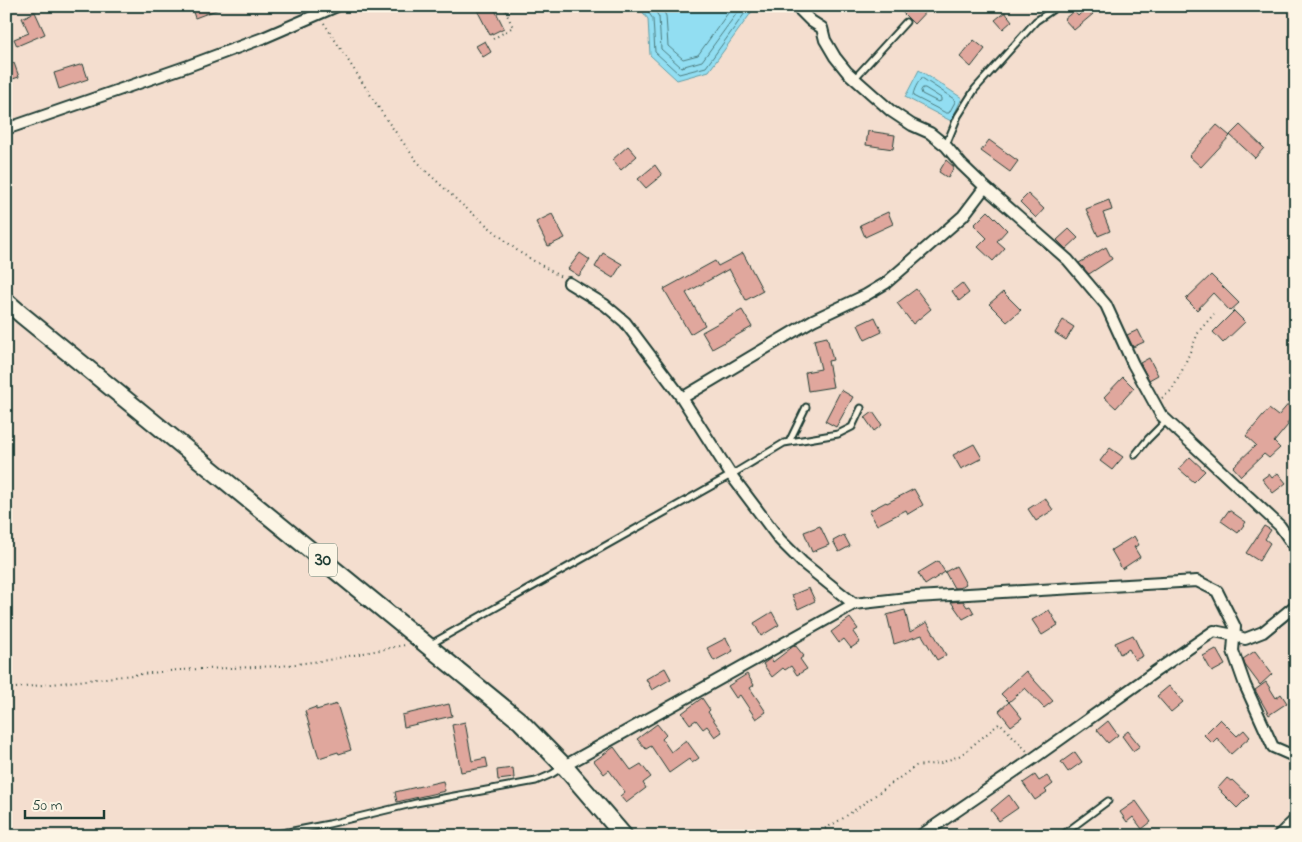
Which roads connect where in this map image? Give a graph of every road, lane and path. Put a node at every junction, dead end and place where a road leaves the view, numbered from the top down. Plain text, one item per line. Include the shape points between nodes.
1 (336, 6) edge
2 (503, 6) edge
3 (796, 6) edge
4 (1058, 6) edge
5 (316, 11) edge
6 (906, 22) dead end
7 (493, 39) dead end
8 (854, 80) junction
9 (6, 129) edge
10 (946, 146) junction
11 (985, 187) junction
12 (569, 283) joint
13 (6, 301) edge
14 (1214, 314) dead end
15 (682, 398) junction
16 (1154, 404) junction
17 (806, 407) dead end
18 (861, 408) dead end
19 (1166, 421) junction
20 (789, 442) junction
21 (1135, 456) dead end
22 (731, 475) junction
23 (1296, 549) edge
24 (854, 604) junction
25 (1296, 605) edge
26 (1234, 635) junction
27 (422, 641) junction
28 (6, 689) edge
29 (1296, 757) edge
30 (1034, 758) junction
31 (564, 766) junction
32 (1108, 801) dead end
33 (1296, 819) edge
34 (268, 836) edge
35 (624, 836) edge
36 (812, 836) edge
37 (920, 836) edge
38 (1061, 836) edge
39 (1278, 836) edge

1 - 5 street
2 - 7 path via 513,27
3 - 8 street via 822,28 835,56
4 - 10 lane via 1036,21 975,89 958,116
5 - 9 street via 263,38
5 - 12 path via 386,120 426,172 519,252
6 - 8 lane
8 - 10 street via 891,111
10 - 11 street
11 - 15 street via 963,216 886,283 813,320
11 - 16 street via 1068,260 1106,305
12 - 15 street via 605,305 625,322
13 - 27 main road, 30
14 - 16 path via 1199,331 1172,390
15 - 22 street
16 - 19 street
17 - 20 lane
18 - 20 lane via 852,427 838,434
19 - 21 lane
19 - 23 street via 1280,526
20 - 22 lane
22 - 24 street via 791,552
22 - 27 lane
24 - 26 street via 1050,588 1197,581 1217,591 1235,628
24 - 31 street
25 - 26 street via 1263,632 1245,639
26 - 29 street via 1233,651 1245,686 1273,747
26 - 30 street via 1214,631
27 - 28 path via 290,665 178,670
27 - 31 main road, 30 via 520,721
30 - 36 path via 1000,723 961,755 941,763 916,766 842,819
30 - 37 street
31 - 34 lane via 536,781 440,798
31 - 35 main road, 30
32 - 38 lane
33 - 39 street

